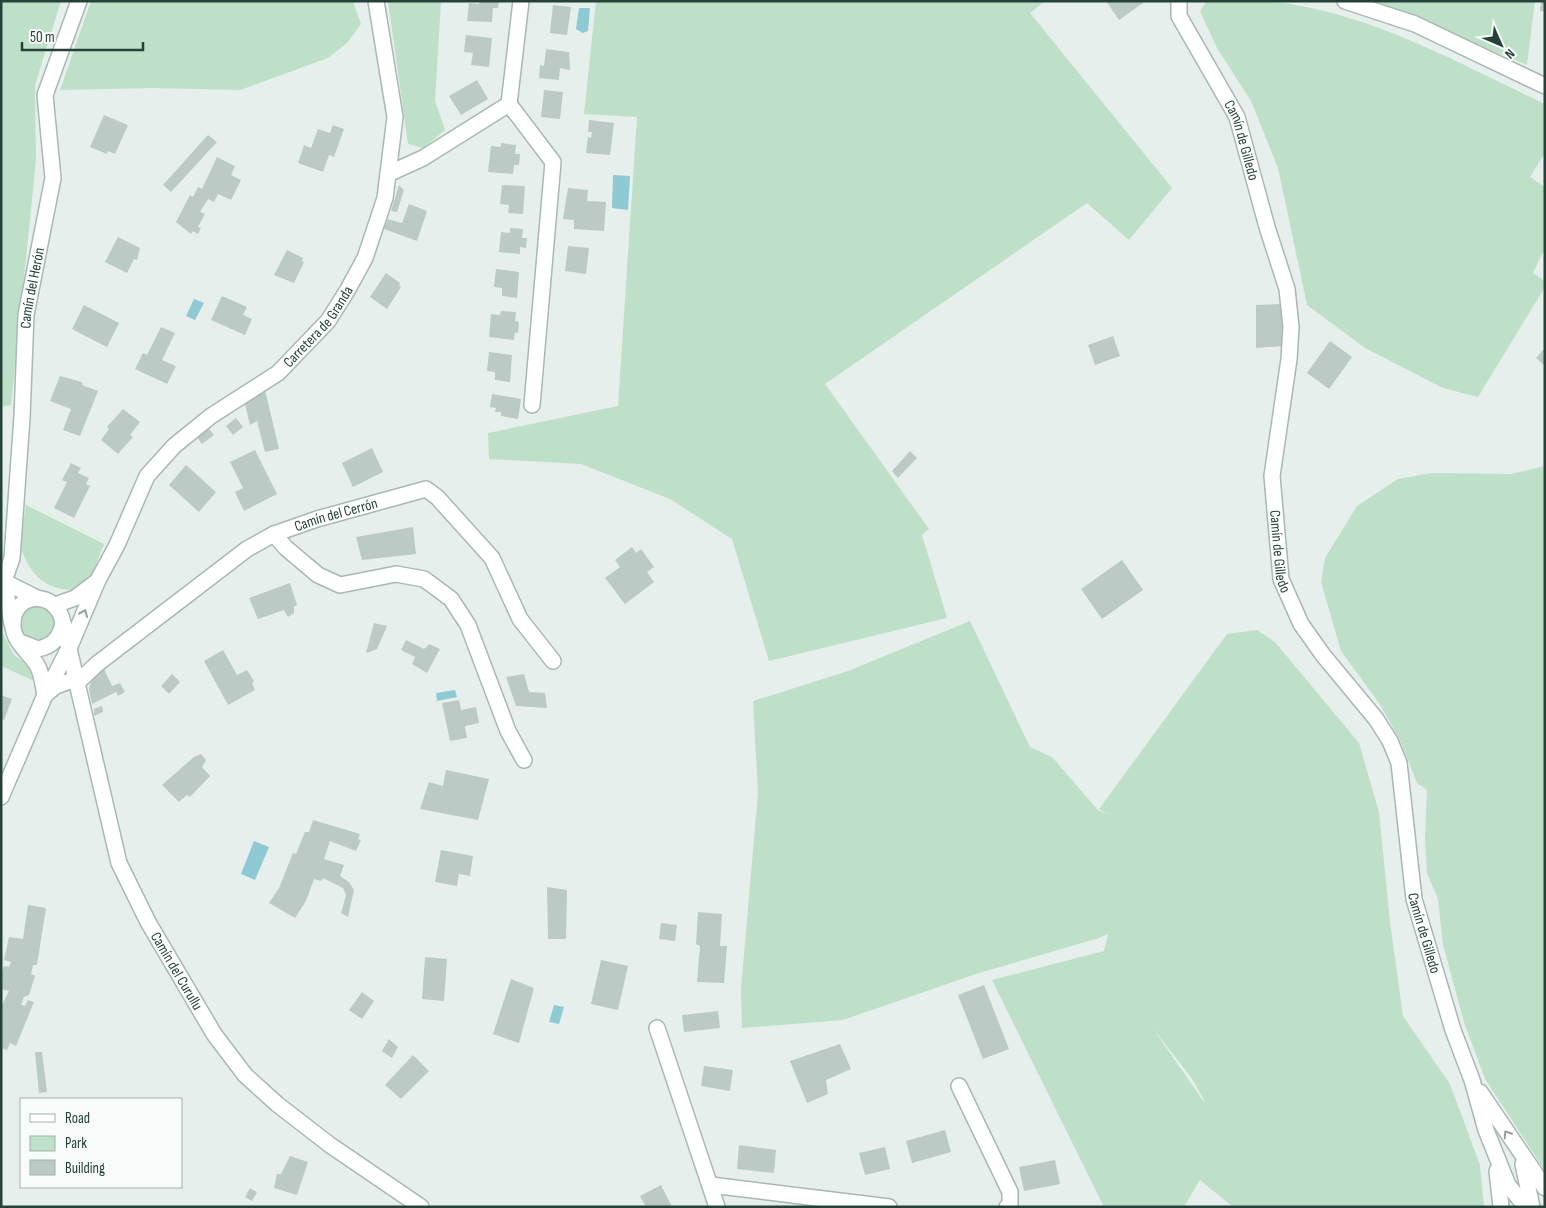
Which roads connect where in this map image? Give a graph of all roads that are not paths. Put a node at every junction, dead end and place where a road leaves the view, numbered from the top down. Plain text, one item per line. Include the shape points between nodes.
1 (79, 1) edge
2 (376, 1) edge
3 (521, 1) edge
4 (1179, 1) edge
5 (1345, 1) edge
6 (1545, 86) edge
7 (509, 104) junction
8 (388, 174) junction
9 (532, 404) dead end
10 (274, 534) junction
11 (98, 580) junction
12 (3, 581) edge
13 (37, 598) junction
14 (55, 605) junction
15 (63, 623) junction
16 (12, 624) junction
17 (30, 646) junction
18 (70, 646) junction
19 (553, 661) dead end
20 (70, 682) junction
21 (45, 695) junction
22 (524, 760) dead end
23 (1, 797) edge
24 (657, 1028) dead end
25 (1472, 1080) junction
26 (959, 1086) dead end
27 (1519, 1151) junction
28 (1494, 1153) junction
29 (711, 1185) junction
30 (1545, 1188) edge
31 (421, 1207) edge
32 (716, 1207) edge
33 (889, 1207) edge
34 (1007, 1207) edge
35 (1502, 1207) edge
36 (1526, 1207) edge
37 (1532, 1207) edge

1 - 12 street, Camín del Herón via 45,95 53,178 26,315 12,558
2 - 8 street, Carretera de Granda via 395,117
3 - 7 street
4 - 25 street, Camín de Gilledo via 1178,16 1236,117 1266,227 1287,289 1292,327 1272,476 1281,579 1301,624 1376,719 1399,763 1414,899 1453,1030
5 - 6 street via 1415,24
7 - 8 street via 423,158
7 - 9 street via 553,162
8 - 11 street, Carretera de Granda via 385,198 365,258 328,321 278,373 211,416 174,446 147,476
10 - 19 street, Camín del Cerrón via 426,489 492,558 520,619
10 - 20 street, Camín del Cerrón via 247,549
10 - 22 street via 318,575 340,585 396,574 424,579 451,599 468,625 508,731
11 - 14 street, Carretera de Granda via 75,598
18 -> 11 street, Carretera de Granda
12 - 13 street
12 - 16 street
13 - 14 street
13 - 16 street via 22,603
14 - 15 street
15 - 17 street via 53,644
15 - 18 street, Camín del Curullu
16 - 17 street via 13,630
17 - 18 street
17 - 20 street
17 - 21 street via 39,666
18 - 20 street, Camín del Curullu
18 - 20 street, Carretera de Granda
20 - 21 street, Carretera de Granda
20 - 31 street, Camín del Curullu via 118,863 148,922 214,1034 245,1075 277,1104 330,1145
21 - 23 street, Carretera de Granda
24 - 29 street
27 -> 25 street, Camín de Gilledo
25 - 28 street, Camín de Gilledo
26 - 34 street via 1010,1192 1010,1205
27 - 30 street, Camín de Gilledo
27 - 37 street, Camín de Gilledo via 1528,1177
28 - 35 street, Camín de Gilledo
28 - 36 street, Camín de Gilledo via 1508,1185
29 - 32 street
29 - 33 street

